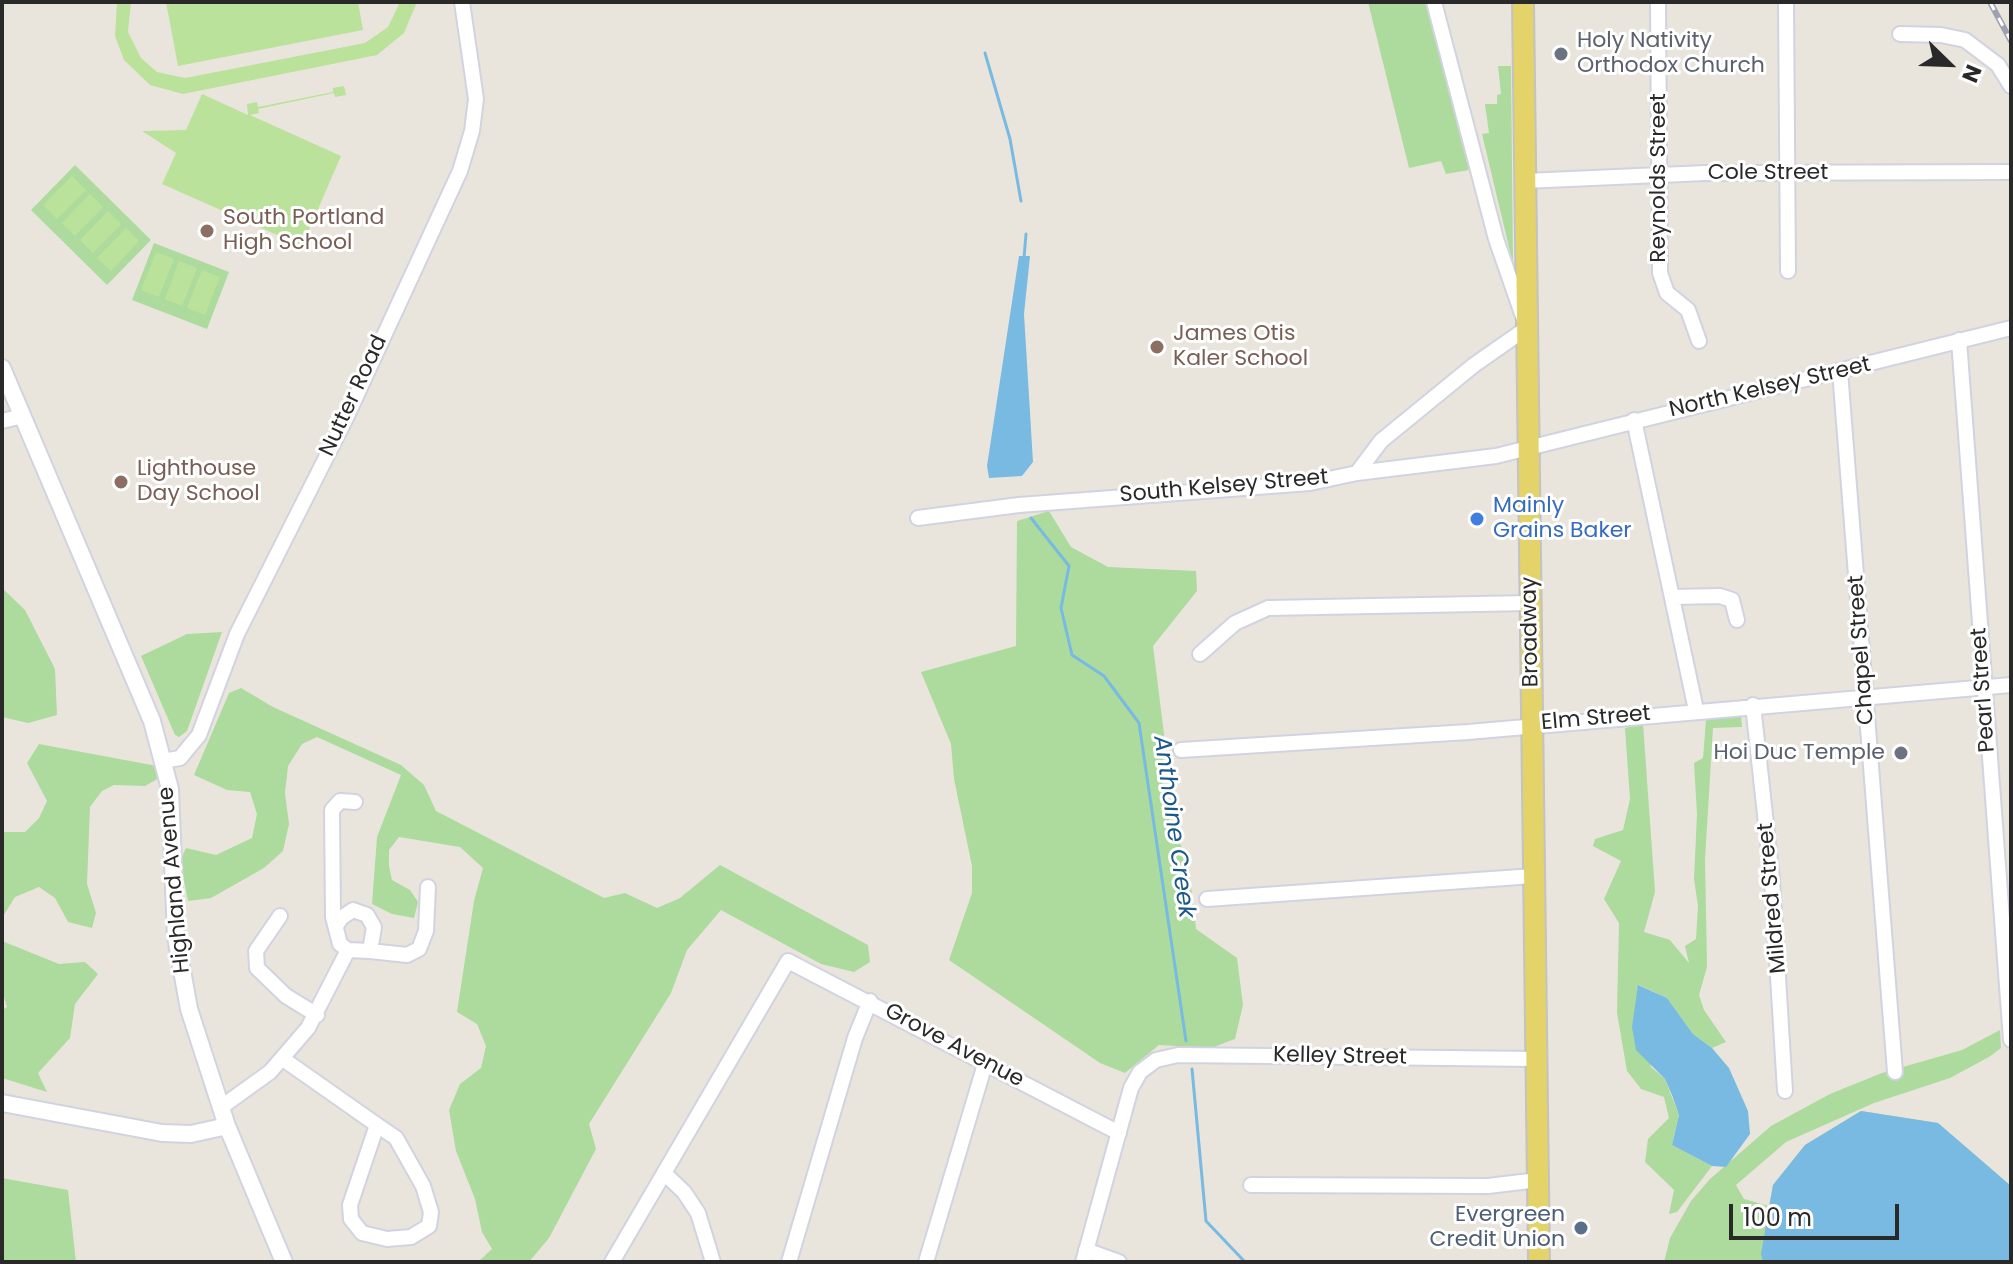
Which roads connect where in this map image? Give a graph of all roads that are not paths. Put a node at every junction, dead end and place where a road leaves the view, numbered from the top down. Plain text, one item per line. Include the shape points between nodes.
1 (462, 2) edge
2 (1434, 2) edge
3 (1523, 2) edge
4 (1658, 2) edge
5 (1786, 2) edge
6 (1900, 34) dead end
7 (2011, 86) edge
8 (2011, 172) edge
9 (1788, 173) junction
10 (1660, 175) junction
11 (1525, 181) junction
12 (1788, 271) dead end
13 (1527, 328) junction
14 (2011, 328) edge
15 (1959, 340) junction
16 (1699, 341) dead end
17 (2, 368) edge
18 (1840, 371) junction
19 (23, 416) junction
20 (1634, 420) junction
21 (2, 421) edge
22 (1529, 447) junction
23 (1357, 473) junction
24 (918, 518) dead end
25 (1672, 597) junction
26 (1530, 603) junction
27 (1737, 620) dead end
28 (1200, 654) dead end
29 (2011, 685) edge
30 (1985, 687) junction
31 (1865, 698) junction
32 (1753, 705) junction
33 (1696, 710) junction
34 (1533, 724) junction
35 (1181, 750) dead end
36 (163, 761) junction
37 (355, 802) dead end
38 (1534, 876) junction
39 (428, 887) dead end
40 (1207, 899) dead end
41 (280, 916) dead end
42 (336, 926) junction
43 (348, 950) junction
44 (370, 951) junction
45 (870, 1001) junction
46 (317, 1015) junction
47 (2011, 1040) edge
48 (283, 1059) junction
49 (1536, 1059) junction
50 (985, 1064) junction
51 (1895, 1072) dead end
52 (1785, 1091) dead end
53 (2, 1103) edge
54 (220, 1108) junction
55 (377, 1125) junction
56 (227, 1126) junction
57 (1119, 1133) junction
58 (664, 1173) junction
59 (1538, 1180) junction
60 (1251, 1185) dead end
61 (1085, 1256) edge
62 (284, 1262) edge
63 (612, 1262) edge
64 (713, 1262) edge
65 (789, 1262) edge
66 (926, 1262) edge
67 (1119, 1262) edge
68 (1539, 1262) edge

1 - 36 street, Nutter Road via 476,99 460,171 346,418 237,634 199,735 180,758
2 - 13 street via 1496,239
3 - 11 main road, Broadway
4 - 10 street, Reynolds Street
5 - 9 street
6 - 7 street via 1965,40 1998,65
8 - 9 street, Cole Street
9 - 10 street, Cole Street
9 - 12 street
10 - 11 street, Cole Street
10 - 16 street, Reynolds Street via 1661,280 1667,293 1688,310
11 - 13 main road, Broadway
13 - 22 main road, Broadway
13 - 23 street via 1381,441
14 - 15 street, North Kelsey Street
15 - 18 street, North Kelsey Street
15 - 30 street, Pearl Street
17 - 19 street, Highland Avenue
18 - 20 street, North Kelsey Street
18 - 31 street, Chapel Street
19 - 21 street
19 - 36 street, Highland Avenue via 139,683
20 - 22 street, North Kelsey Street
20 - 25 street
22 - 23 street, South Kelsey Street
22 - 26 main road, Broadway
23 - 24 street, South Kelsey Street via 1310,483
25 - 27 street via 1732,600
25 - 33 street
26 - 28 street via 1268,608 1235,623
26 - 34 main road, Broadway
29 - 30 street, Elm Street
30 - 31 street, Elm Street
30 - 47 street, Pearl Street
31 - 32 street, Elm Street
31 - 51 street, Chapel Street
32 - 33 street, Elm Street
32 - 52 street, Mildred Street via 1772,879
33 - 34 street, Elm Street
34 - 35 street, Elm Street
34 - 38 main road, Broadway
36 - 54 street, Highland Avenue via 170,789 176,937 196,1040
37 - 42 street via 340,801 332,810 330,885
38 - 40 street
38 - 49 main road, Broadway
39 - 44 street via 426,931 419,949 407,955
41 - 46 street via 256,951 257,968 286,996
42 - 43 street via 337,937
42 - 44 street via 353,910 367,915 374,927
43 - 44 street
43 - 46 street
45 - 50 street, Grove Avenue
45 - 58 street, Grove Avenue via 788,961
45 - 65 street
46 - 48 street
48 - 54 street
48 - 55 street
49 - 57 street, Kelley Street via 1178,1055 1147,1065 1131,1088
49 - 59 main road, Broadway
50 - 57 street, Grove Avenue
50 - 66 street
53 - 56 street via 162,1133 191,1134
54 - 56 street, Highland Avenue
55 - 55 street via 350,1205 351,1219 362,1233 411,1237 429,1226 431,1212 396,1138
56 - 62 street, Highland Avenue
57 - 61 street
58 - 63 street
58 - 64 street via 698,1213
59 - 60 street via 1488,1186
59 - 68 main road, Broadway
61 - 67 street

